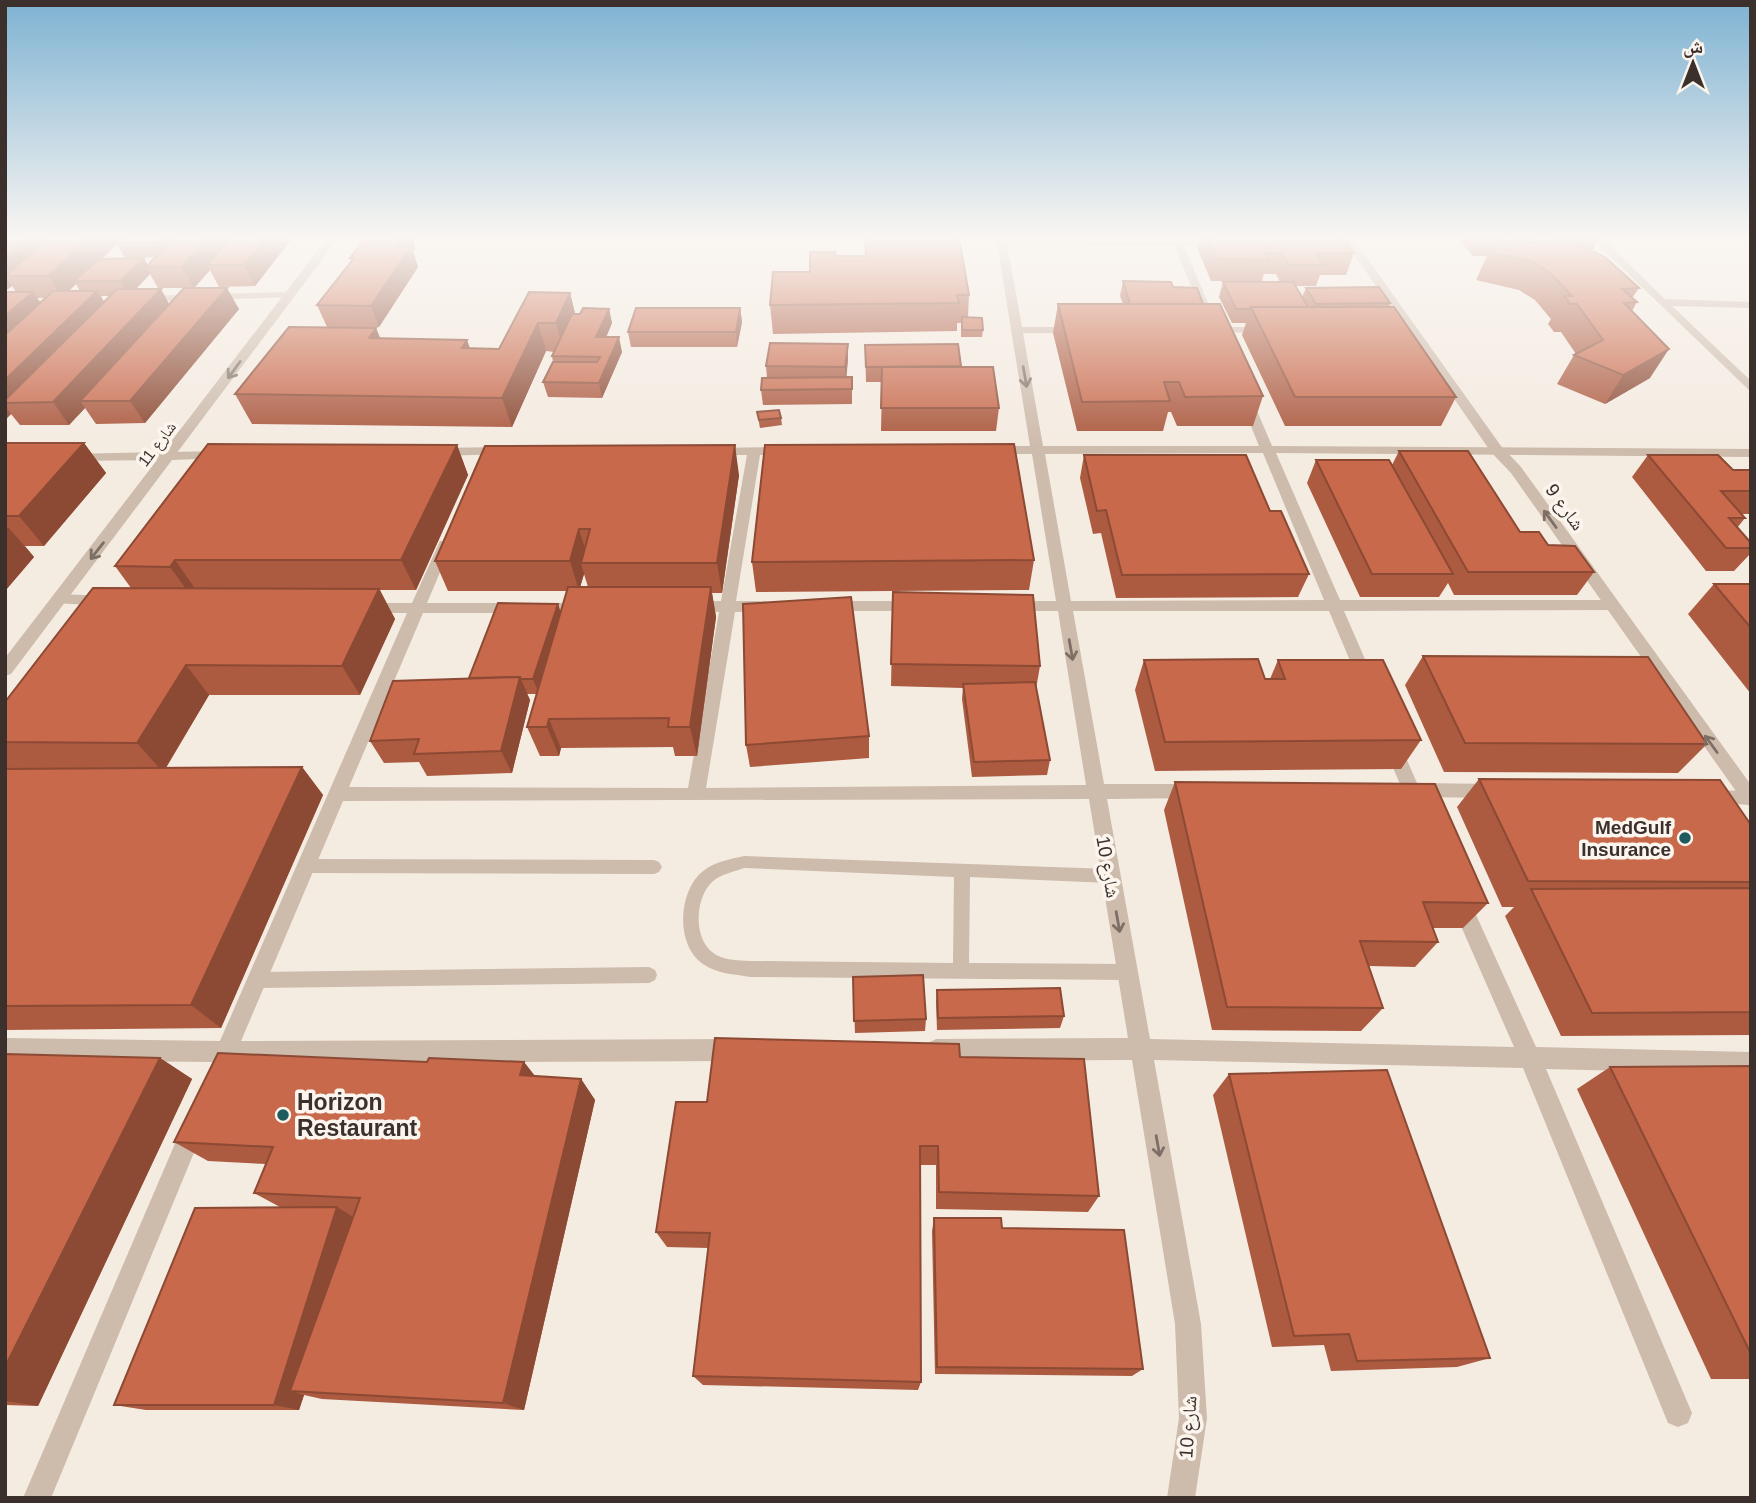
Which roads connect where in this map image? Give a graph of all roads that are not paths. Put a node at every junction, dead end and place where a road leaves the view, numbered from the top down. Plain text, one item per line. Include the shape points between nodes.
1 (280, 307) edge
2 (1013, 307) edge
3 (1205, 307) edge
4 (1390, 307) edge
5 (1667, 307) edge
6 (1017, 330) junction
7 (1086, 330) edge
8 (1196, 330) edge
9 (1281, 330) edge
10 (1218, 336) junction
11 (1751, 388) edge
12 (1242, 390) edge
13 (1496, 449) junction
14 (983, 450) edge
15 (1037, 450) junction
16 (1268, 450) junction
17 (513, 451) edge
18 (700, 451) edge
19 (754, 451) junction
20 (808, 451) edge
21 (418, 452) edge
22 (486, 452) junction
23 (1751, 453) edge
24 (239, 455) edge
25 (171, 456) junction
26 (60, 457) edge
27 (475, 476) edge
28 (454, 524) edge
29 (60, 599) junction
30 (128, 601) edge
31 (1612, 605) junction
32 (729, 606) junction
33 (785, 606) edge
34 (812, 606) edge
35 (938, 606) edge
36 (994, 606) edge
37 (1064, 606) junction
38 (1336, 606) junction
39 (347, 607) edge
40 (606, 607) edge
41 (674, 607) edge
42 (415, 609) junction
43 (5, 670) edge
44 (1376, 704) edge
45 (1386, 728) edge
46 (1404, 790) junction
47 (1219, 791) edge
48 (1095, 792) junction
49 (1506, 792) edge
50 (336, 794) junction
51 (696, 796) junction
52 (1696, 797) edge
53 (1750, 799) edge
54 (1427, 826) edge
55 (306, 866) junction
56 (654, 867) dead end
57 (962, 870) junction
58 (1110, 876) junction
59 (1454, 888) edge
60 (961, 969) junction
61 (1126, 972) junction
62 (649, 975) dead end
63 (257, 980) junction
64 (5, 1049) edge
65 (1142, 1049) junction
66 (753, 1050) edge
67 (920, 1050) edge
68 (226, 1052) junction
69 (1531, 1060) junction
70 (1751, 1063) edge
71 (215, 1077) edge
72 (204, 1103) edge
73 (1678, 1413) dead end
74 (37, 1498) edge
75 (1181, 1498) edge

1 -> 25 street, شارع 11
2 - 6 street, شارع 10
3 - 10 street
4 - 13 street, شارع 9
5 - 11 street
6 - 7 street
6 -> 15 street, شارع 10
8 - 10 street
9 - 10 street
12 - 16 street
13 - 16 street
13 - 23 street
31 -> 13 street, شارع 9 via 1516,470
14 - 15 street
15 - 16 street
15 - 37 street, شارع 10
16 - 38 street
17 - 22 street
18 - 19 street
19 - 20 street
19 - 32 street
21 - 22 street
22 - 27 street
24 - 25 street
25 - 26 street
25 -> 29 street, شارع 11
28 - 42 street
29 - 30 street
29 - 43 street, شارع 11
31 - 38 street
53 -> 31 street, شارع 9
32 - 33 street
32 - 41 street
32 - 51 street
34 - 35 street
36 - 37 street
37 - 38 street
37 -> 48 street, شارع 10
38 - 44 street
39 - 42 street
40 - 42 street
42 - 50 street
45 - 46 street
46 - 49 street
46 - 54 street
47 - 48 street
48 - 51 street
48 - 58 street, شارع 10
50 - 51 street
50 - 55 street
52 - 53 street
55 - 56 lane
55 - 63 street
57 - 58 lane
57 - 60 lane
57 - 60 lane via 744,862 705,879 694,901 691,930 697,950 716,964 750,969
58 -> 61 street, شارع 10
59 - 69 street
60 - 61 lane
61 - 65 street, شارع 10
62 - 63 lane
63 - 68 street
64 - 68 street
65 - 67 street
65 - 69 street
65 -> 75 street, شارع 10 via 1188,1324 1193,1418
66 - 68 street
68 - 71 street
69 - 70 street
69 - 73 street
72 - 74 street

